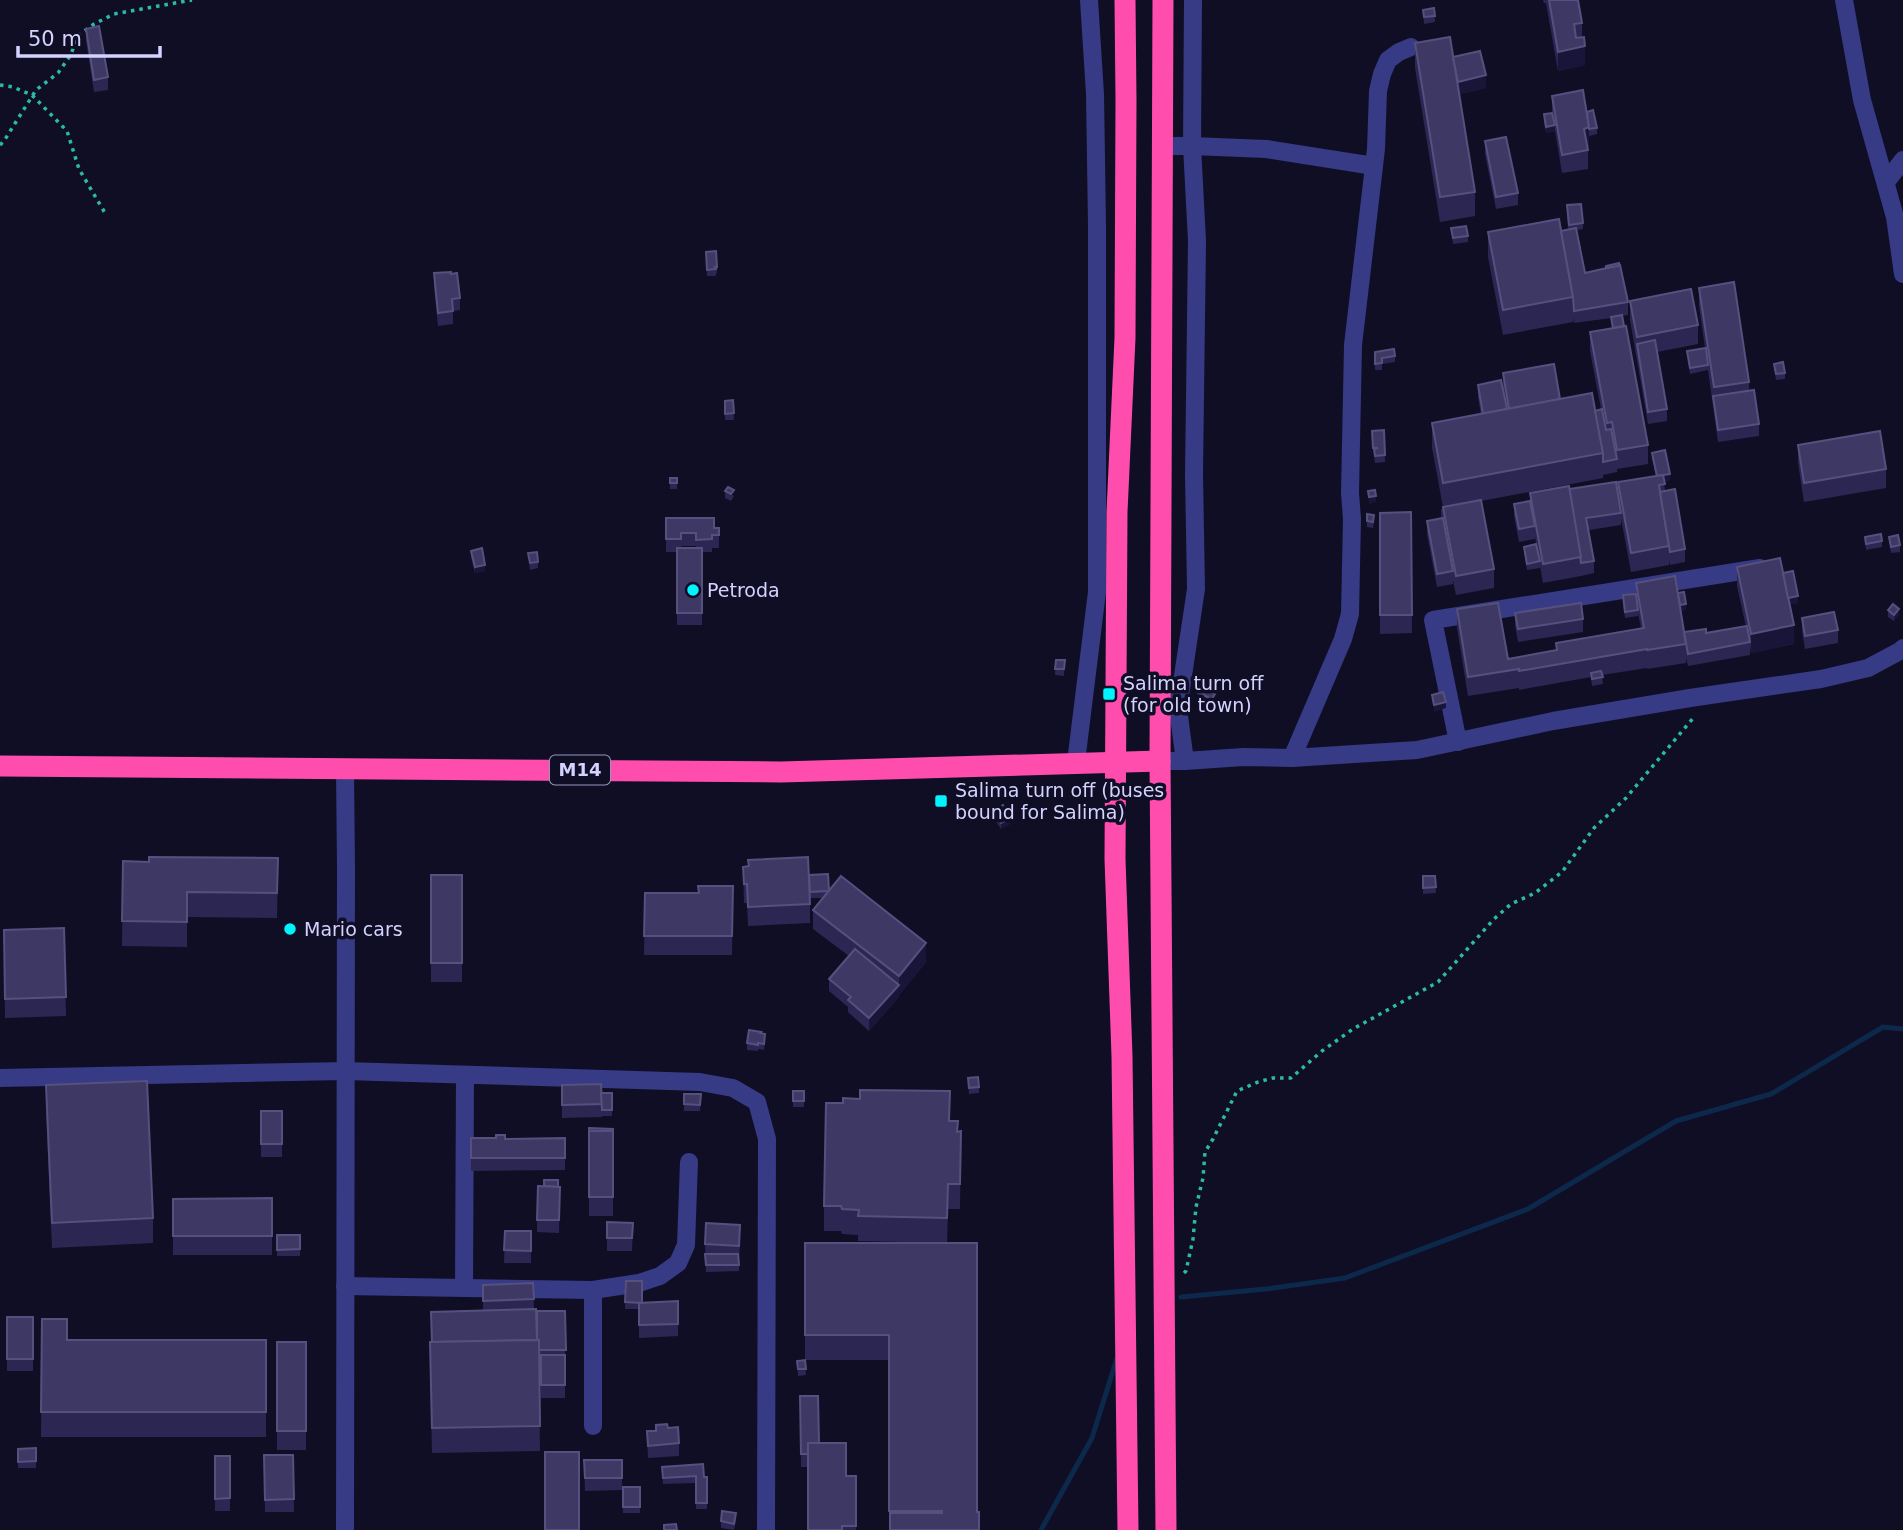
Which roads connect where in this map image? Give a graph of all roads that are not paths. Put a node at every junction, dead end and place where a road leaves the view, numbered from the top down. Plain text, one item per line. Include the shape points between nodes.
1 (1089, 0) edge
2 (1125, 0) edge
3 (1163, 0) edge
4 (1194, 0) edge
5 (1844, 0) edge
6 (1411, 47) dead end
7 (1162, 146) junction
8 (1192, 146) junction
9 (1903, 160) edge
10 (1374, 166) junction
11 (1886, 181) junction
12 (1903, 274) edge
13 (1777, 566) edge
14 (1903, 648) edge
15 (1458, 742) junction
16 (1292, 758) junction
17 (1116, 761) junction
18 (1160, 761) junction
19 (1185, 761) junction
20 (1076, 762) junction
21 (0, 766) edge
22 (345, 770) junction
23 (345, 1071) junction
24 (464, 1075) junction
25 (0, 1077) edge
26 (689, 1161) dead end
27 (345, 1286) junction
28 (464, 1288) junction
29 (593, 1290) junction
30 (593, 1426) dead end
31 (345, 1530) edge
32 (766, 1530) edge
33 (1128, 1530) edge
34 (1166, 1530) edge

1 - 20 street via 1096,134 1097,592
2 - 17 highway via 1125,338 1117,512
3 - 7 highway
4 - 8 street
5 - 11 street via 1862,100
6 - 10 street via 1388,60 1382,74
7 - 8 street
7 - 18 highway
8 - 10 street via 1266,149
8 - 19 street via 1197,241 1196,589 1178,709
9 - 11 street
10 - 16 street via 1353,345 1350,614
11 - 12 street
13 - 15 street via 1433,620
14 - 15 street via 1868,668 1821,679 1553,721
15 - 16 street via 1417,750
16 - 19 street
17 - 18 highway, M14
17 - 20 highway, M14
17 - 33 highway
18 - 19 street
18 - 34 highway
20 - 22 highway, M14 via 781,772
21 - 22 highway, M14
22 - 23 street
23 - 24 street
23 - 25 street
23 - 27 street
24 - 28 street
24 - 32 street via 700,1082 733,1088 757,1102 767,1139
26 - 29 street via 686,1245 678,1263 639,1283
27 - 28 street
27 - 31 street
28 - 29 street
29 - 30 street

